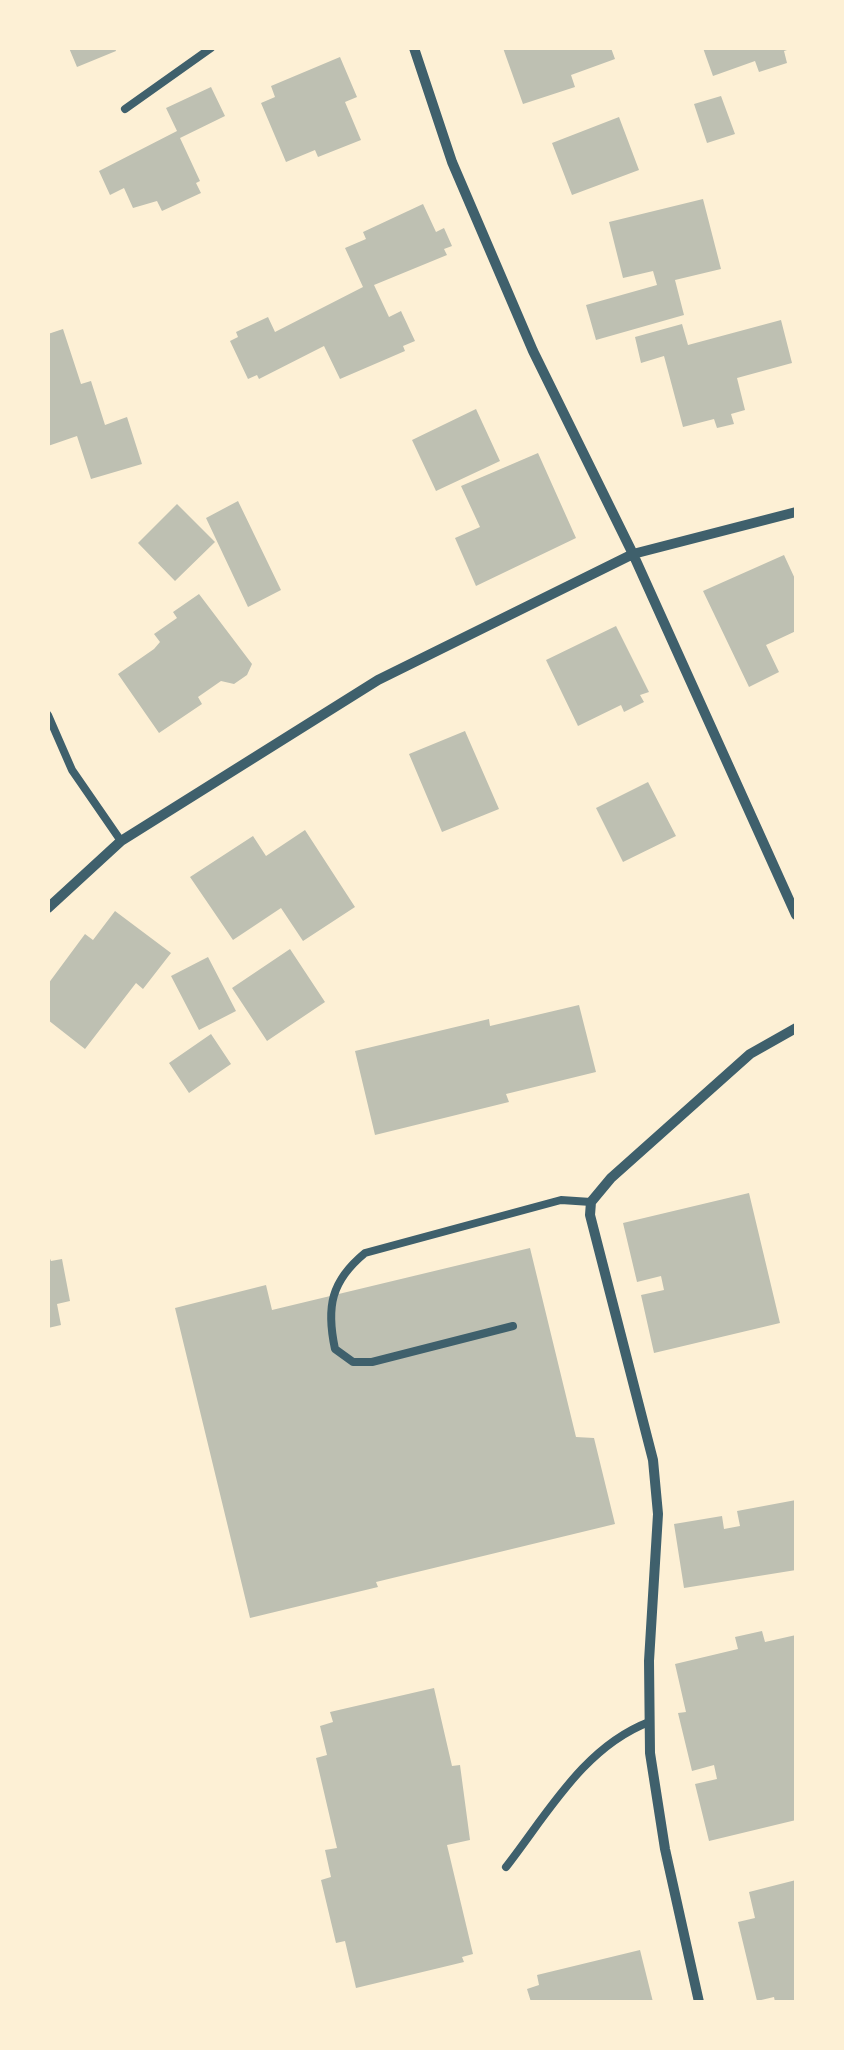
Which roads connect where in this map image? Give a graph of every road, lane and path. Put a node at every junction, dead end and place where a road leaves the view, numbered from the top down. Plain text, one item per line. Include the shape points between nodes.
1 (211, 48) edge
2 (414, 48) edge
3 (125, 108) dead end
4 (796, 512) edge
5 (633, 554) junction
6 (48, 715) edge
7 (121, 841) junction
8 (48, 908) edge
9 (796, 915) edge
10 (796, 1028) edge
11 (592, 1202) junction
12 (514, 1326) dead end
13 (649, 1722) junction
14 (506, 1867) dead end
15 (699, 2002) edge

1 - 3 lane
2 - 5 street via 452,162 526,334
4 - 5 street
5 - 7 street via 378,680
5 - 9 street
6 - 7 lane via 72,770
7 - 8 street
10 - 11 street via 750,1054
11 - 12 lane via 561,1200 365,1253 330,1296 335,1348 353,1362
11 - 13 street via 653,1460 658,1514
13 - 14 lane via 596,1752
13 - 15 street via 665,1850

